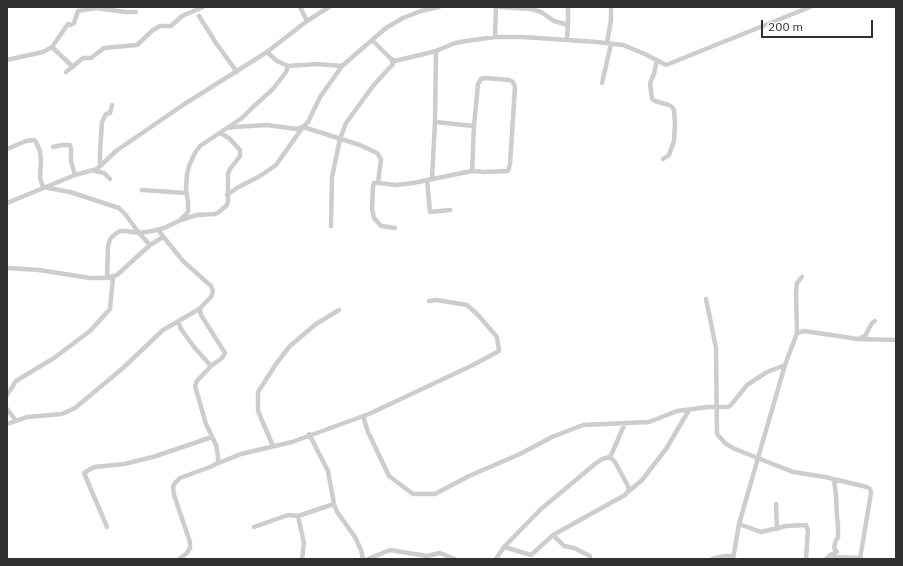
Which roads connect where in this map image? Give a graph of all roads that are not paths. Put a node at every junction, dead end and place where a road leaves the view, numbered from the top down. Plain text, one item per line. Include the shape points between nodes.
1 (203, 7) edge
2 (300, 7) edge
3 (329, 7) edge
4 (435, 7) edge
5 (496, 7) edge
6 (500, 7) edge
7 (568, 7) edge
8 (611, 7) edge
9 (810, 7) edge
10 (136, 12) dead end
11 (199, 16) dead end
12 (307, 21) junction
13 (568, 25) junction
14 (495, 37) junction
15 (567, 39) junction
16 (372, 40) junction
17 (609, 43) junction
18 (52, 47) junction
19 (436, 51) junction
20 (267, 52) junction
21 (391, 59) junction
22 (7, 60) edge
23 (657, 60) junction
24 (288, 66) junction
25 (342, 66) junction
26 (73, 67) junction
27 (66, 72) dead end
28 (237, 72) junction
29 (602, 83) dead end
30 (112, 105) dead end
31 (435, 122) junction
32 (474, 126) junction
33 (303, 127) junction
34 (224, 129) junction
35 (220, 133) junction
36 (340, 139) junction
37 (54, 147) dead end
38 (7, 149) edge
39 (663, 159) dead end
40 (100, 166) junction
41 (93, 171) junction
42 (472, 171) junction
43 (75, 176) junction
44 (110, 179) dead end
45 (429, 180) junction
46 (378, 182) junction
47 (47, 188) junction
48 (142, 190) dead end
49 (186, 192) junction
50 (227, 195) junction
51 (7, 203) edge
52 (450, 210) dead end
53 (178, 221) junction
54 (332, 226) dead end
55 (395, 228) dead end
56 (158, 230) junction
57 (139, 233) junction
58 (163, 237) junction
59 (150, 245) junction
60 (7, 268) edge
61 (113, 277) junction
62 (802, 277) dead end
63 (107, 278) junction
64 (706, 299) dead end
65 (429, 301) dead end
66 (201, 308) junction
67 (339, 310) dead end
68 (178, 321) junction
69 (875, 321) dead end
70 (797, 333) junction
71 (858, 339) junction
72 (896, 340) edge
73 (786, 365) junction
74 (211, 366) junction
75 (7, 395) edge
76 (717, 406) junction
77 (7, 409) edge
78 (689, 410) junction
79 (363, 416) junction
80 (16, 421) junction
81 (625, 423) junction
82 (7, 424) edge
83 (309, 434) junction
84 (212, 438) junction
85 (273, 446) junction
86 (610, 457) junction
87 (758, 458) junction
88 (216, 464) junction
89 (834, 480) junction
90 (628, 492) junction
91 (334, 504) junction
92 (776, 504) dead end
93 (298, 516) junction
94 (739, 524) junction
95 (107, 526) dead end
96 (254, 527) dead end
97 (777, 529) junction
98 (553, 535) junction
99 (504, 547) junction
100 (830, 555) junction
101 (531, 557) edge
102 (733, 557) edge
103 (181, 559) edge
104 (302, 559) edge
105 (363, 559) edge
106 (368, 559) edge
107 (455, 559) edge
108 (496, 559) edge
109 (590, 559) edge
110 (712, 559) edge
111 (806, 559) edge
112 (826, 559) edge
113 (860, 559) edge

1 - 26 street via 182,16 171,26 160,26 153,30 137,45 104,48 91,58 83,58
2 - 12 street
3 - 12 street
4 - 16 street via 392,23
5 - 14 street
6 - 13 street via 538,11 554,21
7 - 13 street
8 - 17 street
9 - 23 street via 666,65
10 - 18 street via 96,8 78,11 74,23 68,24
11 - 28 street
12 - 20 street
13 - 15 street
14 - 15 street
14 - 19 street via 455,43
15 - 17 street
16 - 21 street
16 - 25 street
17 - 23 street via 627,47
17 - 29 street
18 - 22 street via 43,52
18 - 26 street
19 - 21 street via 403,60
19 - 31 street
20 - 24 street
20 - 28 street
21 - 36 street via 392,64 346,123
23 - 39 street via 650,82 652,99 672,107 675,124 674,141 669,155
24 - 25 street
24 - 34 street via 273,89 242,118
25 - 33 street
26 - 27 street
28 - 40 street via 116,151
30 - 40 street via 110,113 106,114 102,122
31 - 32 street
31 - 45 street
32 - 42 street
32 - 42 street via 479,81 490,78 513,82 515,87 508,171
33 - 34 street via 296,129 267,125
33 - 36 street
33 - 50 street via 276,165
34 - 35 street
35 - 49 street via 200,146 192,159 187,174
35 - 50 street via 229,138 240,150 240,156 228,174
36 - 46 street via 360,145 379,156 381,159
36 - 54 street via 332,177
37 - 43 street via 70,145
38 - 47 street via 26,141 36,142 41,161 40,182
40 - 41 street
41 - 43 street
41 - 44 street via 104,173
42 - 45 street
43 - 47 street
45 - 46 street via 396,185
45 - 52 street via 430,212
46 - 55 street via 374,183 372,190 374,218 381,226
47 - 51 street
47 - 57 street via 70,192 119,208
48 - 49 street
49 - 53 street via 188,212
50 - 53 street via 227,205 219,212
53 - 56 street
56 - 57 street
56 - 58 street
57 - 59 street
57 - 63 street via 120,231 110,239
58 - 59 street
58 - 66 street via 183,261 211,286 211,296
59 - 61 street
60 - 63 street
61 - 63 street
61 - 75 street via 110,309 90,331 54,358 16,381
62 - 70 street via 797,283 796,293
64 - 76 street via 716,348
65 - 79 street via 467,305 497,336 499,351
66 - 68 street
66 - 74 street via 201,315 225,353
67 - 85 street via 316,324 290,346 258,392 258,411
68 - 74 street via 194,347
68 - 80 street via 163,330 75,408 62,414 27,417
69 - 71 street via 865,336
70 - 71 street via 809,331
70 - 73 street
71 - 72 street
73 - 76 street via 767,372 747,385 731,406
73 - 87 street
74 - 84 street via 194,386
76 - 78 street
76 - 87 street via 717,434 726,444
77 - 80 street
78 - 81 street via 672,412 649,422
78 - 90 street via 666,449 642,480
79 - 81 street via 389,476 413,494 436,494 565,431 583,425
79 - 83 street
80 - 82 street
81 - 86 street
83 - 85 street via 292,442
83 - 91 street via 328,471
84 - 88 street via 218,456
84 - 95 street via 124,464 94,467 84,473
85 - 88 street via 241,454
86 - 90 street via 616,462 628,486
86 - 99 street via 595,464 541,509
87 - 89 street via 793,472
87 - 94 street
88 - 103 street via 180,478 173,487 190,542 190,548
89 - 100 street via 838,538 834,548 837,552
89 - 113 street via 870,489
90 - 98 street
91 - 93 street
91 - 105 street via 355,537
92 - 97 street
93 - 96 street via 288,515
93 - 104 street via 304,543
94 - 97 street via 761,532
94 - 102 street
97 - 111 street via 806,525
98 - 101 street
98 - 109 street via 564,546 590,556
99 - 101 street
99 - 108 street
100 - 112 street
100 - 113 street
102 - 110 street
106 - 107 street via 390,550 427,556 440,553

